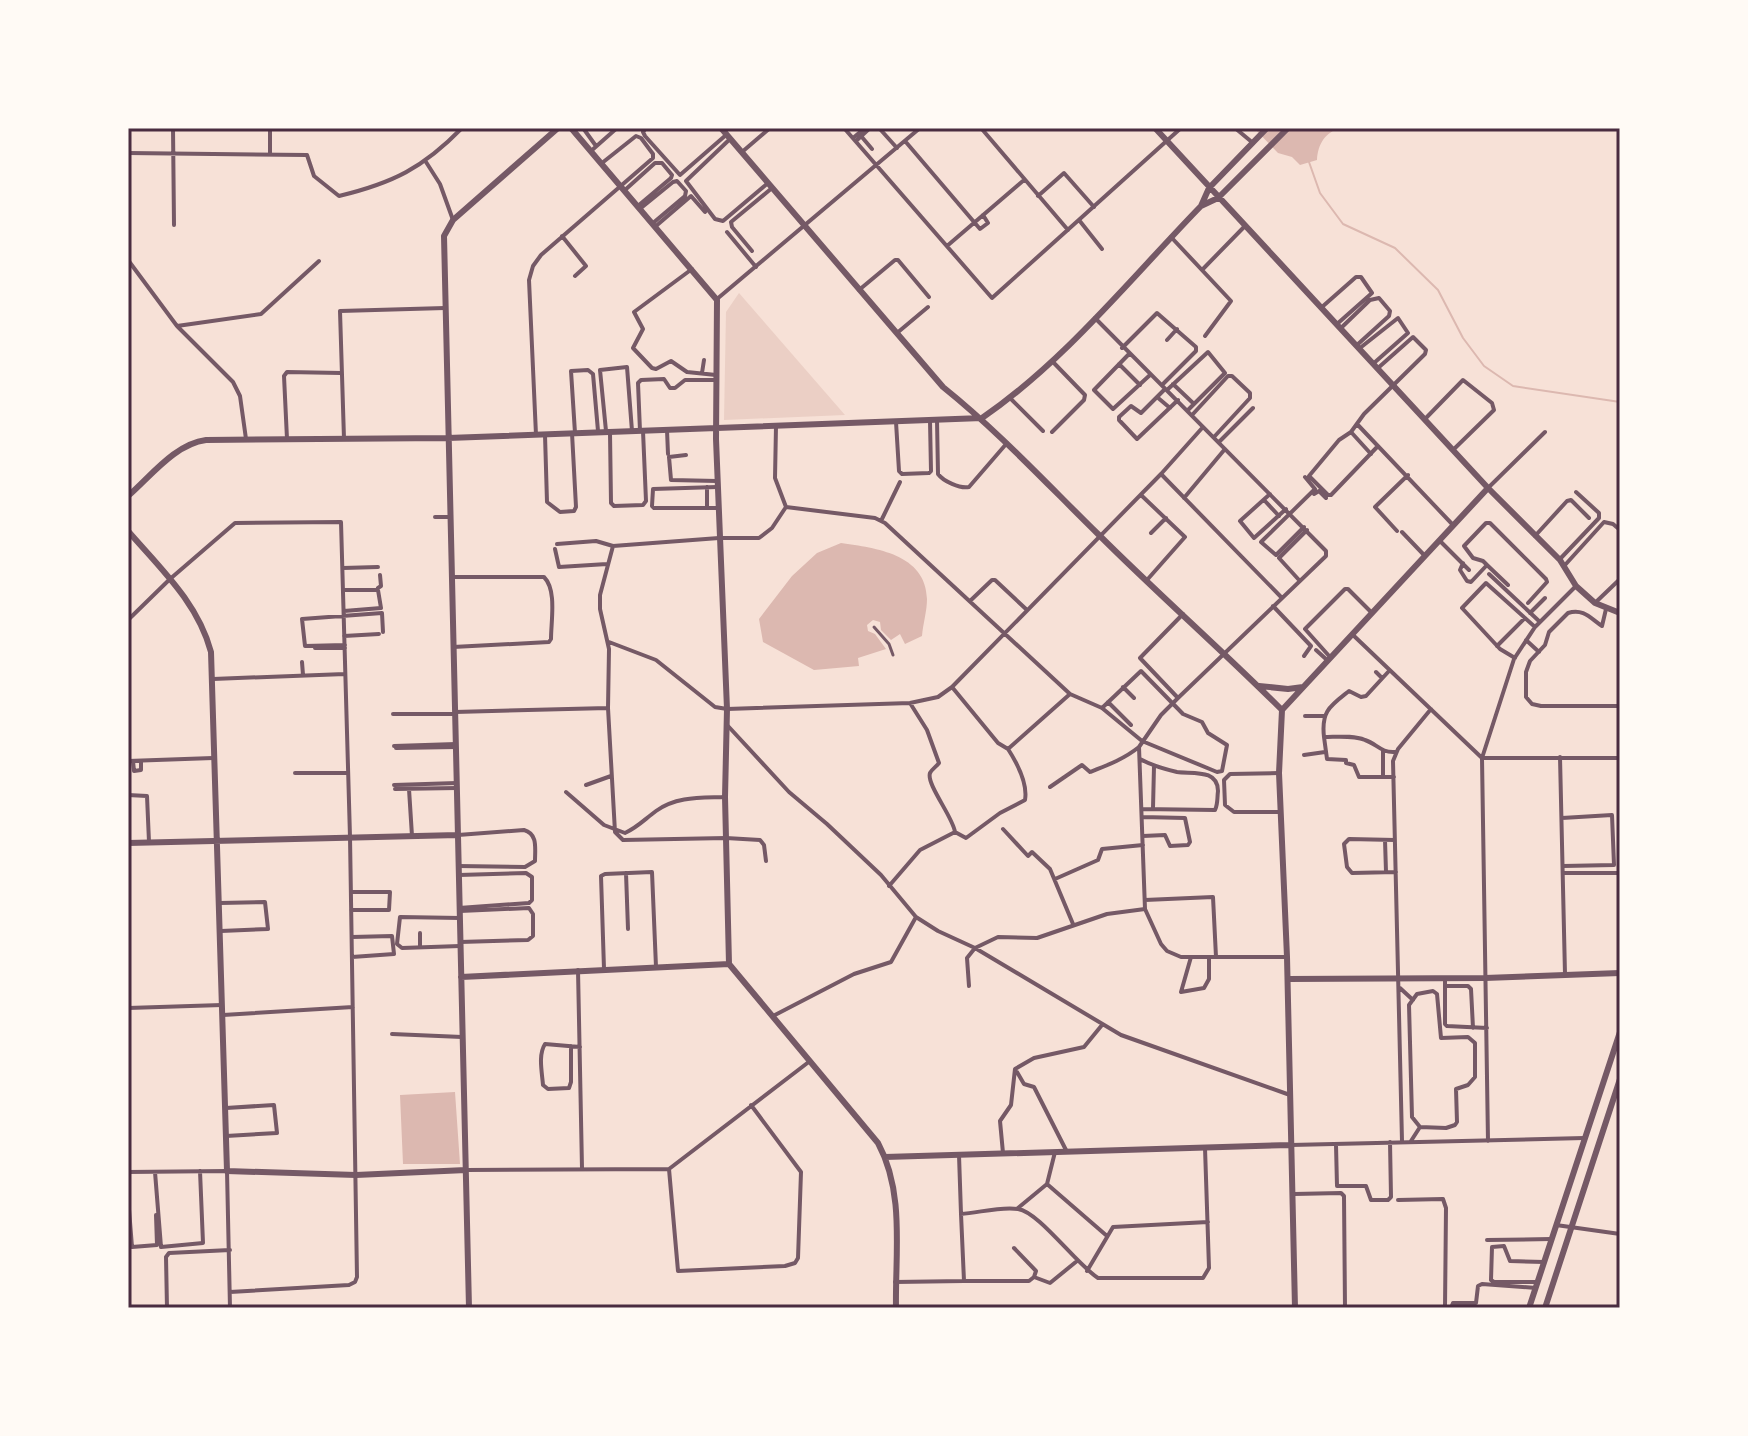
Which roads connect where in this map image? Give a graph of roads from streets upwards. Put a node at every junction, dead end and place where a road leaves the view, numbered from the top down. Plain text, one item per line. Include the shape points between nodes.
1 (173, 128) edge
2 (270, 128) edge
3 (462, 128) edge
4 (558, 128) edge
5 (571, 128) edge
6 (583, 128) edge
7 (617, 128) edge
8 (646, 128) edge
9 (721, 128) edge
10 (770, 128) edge
11 (844, 128) edge
12 (867, 128) edge
13 (879, 128) edge
14 (920, 128) edge
15 (981, 128) edge
16 (1155, 128) edge
17 (1181, 128) edge
18 (1235, 128) edge
19 (1267, 128) edge
20 (1288, 128) edge
21 (861, 136) junction
22 (728, 137) junction
23 (854, 139) junction
24 (905, 141) junction
25 (1167, 142) junction
26 (1254, 142) junction
27 (897, 148) junction
28 (594, 149) junction
29 (872, 149) dead end
30 (742, 152) junction
31 (128, 153) edge
32 (173, 153) junction
33 (270, 154) junction
34 (426, 162) junction
35 (602, 163) junction
36 (877, 165) junction
37 (1024, 179) junction
38 (770, 185) junction
39 (622, 187) junction
40 (1209, 188) junction
41 (1038, 196) junction
42 (1218, 198) junction
43 (1201, 206) junction
44 (640, 207) junction
45 (1094, 207) junction
46 (705, 212) dead end
47 (983, 215) junction
48 (453, 220) junction
49 (1079, 220) junction
50 (974, 222) junction
51 (654, 224) junction
52 (174, 225) dead end
53 (805, 226) junction
54 (1244, 227) junction
55 (1068, 230) junction
56 (727, 232) dead end
57 (562, 236) junction
58 (1171, 237) junction
59 (947, 246) junction
60 (1102, 249) dead end
61 (752, 251) dead end
62 (128, 260) edge
63 (319, 261) dead end
64 (756, 267) junction
65 (692, 269) junction
66 (1202, 270) junction
67 (575, 276) dead end
68 (859, 290) junction
69 (929, 297) dead end
70 (717, 300) junction
71 (928, 307) dead end
72 (1322, 307) junction
73 (445, 308) junction
74 (1095, 318) junction
75 (177, 326) junction
76 (1339, 326) junction
77 (1177, 329) junction
78 (897, 333) junction
79 (1205, 336) dead end
80 (1167, 340) dead end
81 (1358, 346) junction
82 (1122, 348) junction
83 (1129, 354) junction
84 (704, 360) dead end
85 (1051, 360) junction
86 (1119, 364) junction
87 (1376, 365) junction
88 (341, 373) junction
89 (702, 373) junction
90 (1150, 375) junction
91 (716, 377) junction
92 (1393, 383) junction
93 (1173, 384) junction
94 (1140, 385) junction
95 (1164, 388) junction
96 (1157, 397) junction
97 (1010, 398) junction
98 (1178, 400) junction
99 (1194, 404) junction
100 (1170, 408) junction
101 (1253, 408) dead end
102 (1190, 412) junction
103 (982, 418) junction
104 (1425, 419) junction
105 (934, 420) junction
106 (896, 422) junction
107 (1357, 424) junction
108 (776, 426) junction
109 (1203, 427) junction
110 (716, 428) junction
111 (667, 430) junction
112 (632, 431) junction
113 (642, 431) junction
114 (1043, 431) dead end
115 (605, 432) junction
116 (1052, 432) dead end
117 (1351, 432) junction
118 (1545, 432) dead end
119 (574, 433) junction
120 (545, 434) junction
121 (536, 435) junction
122 (1214, 437) junction
123 (448, 438) junction
124 (246, 439) junction
125 (287, 439) junction
126 (344, 439) junction
127 (1219, 442) junction
128 (1007, 443) junction
129 (1378, 446) junction
130 (1225, 449) junction
131 (1453, 450) junction
132 (668, 454) dead end
133 (1371, 454) junction
134 (686, 455) dead end
135 (1161, 474) junction
136 (1408, 475) junction
137 (1305, 477) dead end
138 (900, 482) dead end
139 (717, 484) junction
140 (707, 487) junction
141 (1488, 488) junction
142 (1576, 492) dead end
143 (1270, 494) junction
144 (1141, 495) junction
145 (128, 496) edge
146 (1184, 498) junction
147 (1326, 498) dead end
148 (1264, 500) junction
149 (786, 507) junction
150 (707, 508) junction
151 (718, 508) junction
152 (1289, 513) junction
153 (1279, 516) junction
154 (435, 517) dead end
155 (450, 517) junction
156 (1166, 518) junction
157 (1589, 518) dead end
158 (881, 521) junction
159 (1453, 525) junction
160 (1306, 529) junction
161 (1620, 530) edge
162 (128, 531) edge
163 (1151, 533) dead end
164 (1100, 536) junction
165 (1535, 536) junction
166 (719, 538) junction
167 (1440, 541) junction
168 (613, 546) junction
169 (1425, 556) junction
170 (1562, 562) junction
171 (1463, 563) junction
172 (607, 564) junction
173 (1487, 565) junction
174 (378, 567) dead end
175 (343, 568) junction
176 (1469, 570) dead end
177 (1489, 574) dead end
178 (380, 575) dead end
179 (452, 577) junction
180 (170, 579) junction
181 (1620, 579) edge
182 (1147, 580) junction
183 (1299, 581) junction
184 (1508, 585) dead end
185 (1576, 586) junction
186 (343, 590) junction
187 (1282, 598) junction
188 (1545, 598) dead end
189 (970, 602) junction
190 (1528, 603) dead end
191 (1595, 603) junction
192 (1273, 606) junction
193 (1606, 609) junction
194 (1027, 610) junction
195 (344, 613) junction
196 (1530, 613) junction
197 (1620, 613) edge
198 (1183, 614) junction
199 (1374, 614) junction
200 (1525, 618) junction
201 (128, 620) edge
202 (1540, 622) junction
203 (874, 627) dead end
204 (1535, 627) junction
205 (1003, 634) junction
206 (1353, 635) junction
207 (344, 636) junction
208 (1526, 640) junction
209 (608, 642) junction
210 (345, 646) junction
211 (1497, 646) junction
212 (453, 647) junction
213 (303, 648) dead end
214 (1316, 650) dead end
215 (1539, 652) junction
216 (1226, 653) junction
217 (893, 655) dead end
218 (1304, 656) dead end
219 (1515, 658) junction
220 (1329, 659) junction
221 (302, 662) dead end
222 (1389, 671) junction
223 (1376, 672) dead end
224 (345, 674) junction
225 (303, 675) junction
226 (1382, 678) junction
227 (213, 679) junction
228 (1258, 686) junction
229 (952, 687) junction
230 (1123, 687) junction
231 (1303, 687) junction
232 (1070, 694) junction
233 (1134, 698) dead end
234 (1178, 698) junction
235 (1108, 702) junction
236 (910, 703) junction
237 (1173, 703) junction
238 (1620, 706) edge
239 (608, 708) junction
240 (1102, 708) junction
241 (727, 709) junction
242 (1431, 709) junction
243 (1282, 710) junction
244 (455, 713) junction
245 (393, 714) dead end
246 (1305, 716) dead end
247 (1324, 716) junction
248 (726, 724) junction
249 (1131, 725) dead end
250 (1324, 737) junction
251 (1140, 744) junction
252 (456, 746) junction
253 (395, 747) dead end
254 (1008, 749) junction
255 (1383, 751) junction
256 (1325, 752) junction
257 (1395, 752) junction
258 (1304, 755) dead end
259 (1560, 757) junction
260 (215, 758) junction
261 (1482, 758) junction
262 (1620, 758) edge
263 (1140, 759) junction
264 (131, 761) edge
265 (141, 761) junction
266 (1154, 766) junction
267 (295, 773) dead end
268 (348, 773) junction
269 (1279, 773) junction
270 (611, 776) junction
271 (1383, 777) junction
272 (1394, 777) junction
273 (457, 785) junction
274 (586, 785) dead end
275 (1050, 787) dead end
276 (409, 789) junction
277 (566, 792) dead end
278 (128, 795) edge
279 (725, 797) junction
280 (1153, 808) junction
281 (1142, 809) junction
282 (1281, 812) junction
283 (1142, 817) junction
284 (1562, 818) junction
285 (614, 829) junction
286 (1003, 829) dead end
287 (955, 832) junction
288 (458, 835) junction
289 (412, 836) junction
290 (1143, 836) junction
291 (350, 837) junction
292 (726, 838) junction
293 (1385, 840) junction
294 (1395, 840) junction
295 (218, 841) junction
296 (149, 842) junction
297 (128, 843) edge
298 (1143, 845) junction
299 (766, 861) dead end
300 (458, 870) junction
301 (1563, 870) junction
302 (1386, 872) junction
303 (1396, 872) junction
304 (626, 873) junction
305 (1620, 873) edge
306 (1054, 880) junction
307 (889, 886) junction
308 (351, 892) junction
309 (1145, 900) junction
310 (220, 903) junction
311 (1145, 909) junction
312 (351, 910) junction
313 (459, 912) junction
314 (916, 917) junction
315 (1073, 924) junction
316 (628, 929) dead end
317 (221, 931) junction
318 (390, 933) dead end
319 (420, 933) dead end
320 (352, 935) junction
321 (460, 944) junction
322 (420, 947) junction
323 (975, 948) junction
324 (352, 957) junction
325 (1192, 957) junction
326 (1209, 957) junction
327 (1216, 957) junction
328 (1287, 957) junction
329 (729, 964) junction
330 (656, 967) junction
331 (604, 969) junction
332 (578, 970) junction
333 (1620, 973) edge
334 (1565, 974) junction
335 (461, 977) junction
336 (1399, 977) junction
337 (1445, 978) junction
338 (1485, 978) junction
339 (1288, 979) junction
340 (969, 986) dead end
341 (1445, 986) junction
342 (1399, 987) junction
343 (1413, 1000) junction
344 (222, 1005) junction
345 (353, 1007) junction
346 (128, 1008) edge
347 (223, 1015) junction
348 (773, 1016) junction
349 (1102, 1025) junction
350 (1473, 1028) junction
351 (1488, 1028) junction
352 (1620, 1032) edge
353 (392, 1034) dead end
354 (462, 1037) junction
355 (571, 1046) junction
356 (580, 1047) junction
357 (810, 1061) junction
358 (1015, 1069) junction
359 (1620, 1079) edge
360 (1290, 1095) junction
361 (751, 1105) junction
362 (226, 1108) junction
363 (1420, 1127) junction
364 (226, 1136) junction
365 (1587, 1138) junction
366 (1402, 1141) junction
367 (1411, 1141) junction
368 (1488, 1141) junction
369 (1390, 1142) junction
370 (1291, 1145) junction
371 (1336, 1145) junction
372 (1205, 1148) junction
373 (1055, 1152) junction
374 (1067, 1152) junction
375 (1003, 1154) junction
376 (959, 1155) junction
377 (885, 1157) junction
378 (582, 1168) junction
379 (669, 1169) junction
380 (466, 1170) junction
381 (200, 1171) junction
382 (227, 1171) junction
383 (128, 1172) edge
384 (154, 1172) junction
385 (356, 1175) junction
386 (1047, 1184) junction
387 (1291, 1194) junction
388 (128, 1197) edge
389 (1398, 1200) dead end
390 (1017, 1209) junction
391 (961, 1214) junction
392 (1208, 1222) junction
393 (1556, 1225) junction
394 (1571, 1227) junction
395 (1620, 1234) edge
396 (1107, 1236) junction
397 (1551, 1239) junction
398 (1487, 1240) dead end
399 (1014, 1248) dead end
400 (230, 1250) junction
401 (1077, 1261) junction
402 (1544, 1262) junction
403 (1087, 1271) junction
404 (1034, 1277) junction
405 (964, 1281) junction
406 (895, 1282) junction
407 (1537, 1285) junction
408 (230, 1292) junction
409 (167, 1308) edge
410 (230, 1308) edge
411 (469, 1308) edge
412 (896, 1308) edge
413 (1295, 1308) edge
414 (1345, 1308) edge
415 (1448, 1308) edge
416 (1529, 1308) edge
417 (1545, 1308) edge

1 - 32 street
2 - 33 street
3 - 34 street
4 - 48 street
5 - 28 street
6 - 28 street
7 - 28 street
8 - 22 street via 645,136 680,175
9 - 22 street
10 - 30 street
11 - 23 street
12 - 21 street
12 - 23 street
13 - 27 street
14 - 24 street
15 - 37 street
16 - 25 street
17 - 25 street
18 - 26 street
19 - 26 street
20 - 42 street
21 - 23 street
21 - 29 street
22 - 30 street
22 - 38 street via 686,181 715,219 723,221
23 - 36 street
24 - 27 street
24 - 50 street
25 - 40 street
25 - 45 street
26 - 40 street
27 - 36 street
28 - 35 street
30 - 38 street
31 - 32 street
32 - 33 street
32 - 52 street
33 - 34 street via 307,155 314,176 339,196 380,186
34 - 48 street
35 - 39 street
35 - 39 street via 633,138 641,138 654,157
36 - 53 street
36 - 59 street
37 - 41 street
37 - 47 street
38 - 53 street
38 - 61 street via 731,222
39 - 44 street
39 - 44 street via 662,163 671,178
39 - 57 street
40 - 42 street
40 - 43 street
41 - 45 street via 1066,173
41 - 55 street
42 - 43 street
42 - 54 street
43 - 58 street
44 - 51 street
44 - 51 street via 675,180 686,191
45 - 49 street
46 - 51 street via 691,196
47 - 50 street
47 - 50 street via 988,223 980,229
48 - 73 street via 444,236
49 - 55 street
49 - 60 street
50 - 59 street
51 - 65 street
53 - 64 street
53 - 68 street
54 - 66 street
54 - 72 street
55 - 59 street via 992,298
56 - 64 street
57 - 67 street via 586,266
57 - 121 street via 536,260 529,280
58 - 66 street
58 - 74 street
62 - 75 street
63 - 75 street via 261,314
64 - 70 street
65 - 70 street
65 - 89 street via 634,312 643,329 633,348 652,368 671,361 687,372
66 - 79 street via 1231,301
68 - 69 street via 898,260
68 - 78 street
70 - 91 street
71 - 78 street
72 - 76 street
72 - 76 street via 1361,277 1372,293
73 - 88 street via 340,311
73 - 123 street
74 - 82 street
74 - 85 street
75 - 124 street via 233,382
76 - 81 street
76 - 81 street via 1379,298 1389,316
77 - 80 street
77 - 82 street via 1157,313
77 - 95 street via 1196,351
78 - 103 street via 943,387
81 - 87 street
81 - 87 street via 1398,318 1408,333
82 - 83 street
83 - 86 street
83 - 90 street
84 - 89 street
85 - 97 street
85 - 116 street via 1085,395
86 - 94 street
86 - 94 street via 1094,390 1116,409
87 - 92 street
87 - 92 street via 1413,337 1420,342 1425,354
88 - 125 street via 287,372
88 - 126 street
89 - 91 street
90 - 94 street
90 - 95 street
91 - 110 street
91 - 113 street via 685,380 675,388 664,379 641,380
92 - 104 street
92 - 107 street
93 - 95 street
93 - 99 street
93 - 99 street via 1208,352 1225,373
95 - 96 street
95 - 98 street
96 - 100 street
96 - 100 street via 1141,413 1129,406 1119,420 1137,439
97 - 103 street
97 - 114 street
98 - 100 street
98 - 102 street
99 - 102 street
101 - 127 street
102 - 109 street
102 - 122 street via 1228,376 1250,393
103 - 105 street
103 - 128 street
104 - 131 street
104 - 131 street via 1463,380 1492,403 1494,410
105 - 106 street
105 - 106 street via 929,473 899,471
105 - 128 street via 938,474 964,489
106 - 108 street
107 - 117 street
107 - 129 street
108 - 110 street
108 - 149 street via 775,478
109 - 122 street
109 - 135 street
110 - 111 street
110 - 139 street
111 - 113 street
111 - 132 street
112 - 113 street
112 - 115 street
112 - 115 street via 627,367 600,370
113 - 115 street via 646,501 614,506
115 - 119 street
115 - 119 street via 588,370 569,372
117 - 133 street
117 - 133 street via 1309,476 1331,495
118 - 141 street
119 - 120 street
119 - 120 street via 576,507 560,512 547,502
120 - 121 street
121 - 123 street
122 - 127 street
123 - 126 street
123 - 155 street
124 - 125 street
124 - 145 street via 195,441
125 - 126 street
127 - 130 street
128 - 164 street
129 - 133 street
129 - 136 street
130 - 143 street
130 - 146 street
131 - 141 street
134 - 139 street via 669,457 671,480
135 - 144 street
135 - 146 street
136 - 159 street
136 - 169 street via 1375,507
137 - 152 street via 1315,489
138 - 158 street
139 - 140 street
139 - 151 street
140 - 150 street
140 - 150 street via 653,489 652,506
141 - 159 street
141 - 165 street
142 - 170 street via 1599,518
143 - 148 street
143 - 152 street
144 - 156 street
144 - 164 street
146 - 187 street
147 - 152 street via 1317,491
148 - 153 street
148 - 153 street via 1240,521 1254,538
149 - 158 street
149 - 166 street via 759,538
150 - 151 street
151 - 166 street
152 - 153 street
152 - 160 street
152 - 160 street via 1261,539 1273,555
154 - 155 street
155 - 179 street
156 - 163 street
156 - 182 street via 1185,540
157 - 165 street via 1567,501
158 - 189 street
159 - 167 street
160 - 183 street via 1279,558
160 - 183 street via 1326,556
161 - 170 street via 1604,522
162 - 180 street
164 - 182 street
164 - 194 street
165 - 170 street
166 - 168 street
166 - 241 street
167 - 169 street
167 - 171 street
168 - 172 street
168 - 172 street via 596,541 556,546 559,567
169 - 199 street
170 - 185 street
171 - 173 street via 1460,570 1471,582
171 - 176 street
172 - 209 street via 600,609
173 - 184 street
173 - 190 street via 1464,546 1490,523 1546,579
174 - 175 street
175 - 180 street via 341,522 242,522 230,526
175 - 186 street
177 - 196 street
178 - 186 street via 379,588
179 - 212 street
179 - 212 street via 544,577 551,589 549,642
180 - 201 street
180 - 227 street via 201,622
181 - 191 street
182 - 198 street
183 - 187 street
185 - 191 street
185 - 202 street
186 - 195 street
186 - 195 street via 378,590 381,608
187 - 192 street
188 - 196 street
189 - 194 street via 995,580
189 - 205 street
191 - 193 street
192 - 216 street
192 - 218 street via 1311,646
193 - 197 street
193 - 215 street via 1602,627 1581,612 1568,613
194 - 205 street
195 - 207 street
195 - 207 street via 382,613 381,633
195 - 210 street via 302,619 305,646
196 - 202 street
198 - 216 street
198 - 234 street via 1140,660
199 - 206 street
199 - 220 street via 1345,589 1305,629
200 - 204 street
200 - 211 street
200 - 211 street via 1486,583 1462,611
202 - 204 street
203 - 217 street
204 - 208 street
205 - 229 street
205 - 232 street
206 - 220 street
206 - 222 street
207 - 210 street
208 - 215 street
208 - 219 street
209 - 239 street
209 - 241 street via 656,660 715,707
210 - 213 street
210 - 224 street
211 - 219 street
212 - 244 street
214 - 220 street
215 - 238 street via 1526,672 1526,697 1532,704
216 - 228 street
216 - 234 street
219 - 261 street
220 - 231 street
221 - 225 street
222 - 226 street
222 - 242 street
223 - 226 street
224 - 225 street
224 - 268 street
225 - 227 street
226 - 247 street via 1366,696 1349,691
227 - 260 street
228 - 231 street
228 - 243 street
229 - 236 street via 938,697
229 - 254 street
230 - 233 street
230 - 235 street
230 - 237 street via 1141,671
231 - 243 street
232 - 240 street
232 - 254 street
234 - 237 street
235 - 240 street
235 - 249 street
236 - 241 street
236 - 287 street via 939,763 930,782
237 - 251 street
237 - 251 street via 1227,745 1222,771
239 - 244 street
239 - 270 street
240 - 251 street
241 - 248 street
242 - 257 street
242 - 261 street
243 - 269 street
244 - 245 street
244 - 252 street
246 - 247 street
247 - 250 street
248 - 279 street
248 - 307 street
250 - 255 street via 1367,740
250 - 256 street
251 - 263 street
251 - 275 street via 1118,762 1090,772 1082,765
252 - 253 street
252 - 273 street
254 - 287 street via 1018,765 1025,800 966,838
255 - 257 street
255 - 271 street
256 - 258 street
256 - 271 street via 1327,759 1354,765 1359,777
257 - 272 street
259 - 261 street
259 - 262 street
259 - 284 street
260 - 265 street
260 - 295 street
261 - 338 street
263 - 266 street
263 - 281 street
264 - 265 street
264 - 265 street via 134,771 141,770
266 - 280 street
266 - 280 street via 1213,777 1218,807
267 - 268 street
268 - 291 street
269 - 282 street
269 - 282 street via 1230,774 1224,780 1225,805 1234,812
270 - 274 street
270 - 285 street
271 - 272 street
272 - 294 street
273 - 276 street
273 - 276 street via 394,787
273 - 288 street
276 - 289 street
277 - 285 street
278 - 296 street via 147,796
279 - 285 street via 682,798 625,833
279 - 292 street
280 - 281 street
281 - 283 street
282 - 328 street
283 - 290 street
283 - 290 street via 1185,818 1190,842 1170,846 1165,835
284 - 301 street
284 - 301 street via 1612,815 1614,852 1614,865
285 - 292 street via 623,840
286 - 306 street via 1028,856 1032,852 1050,869
287 - 307 street via 920,850
288 - 289 street
288 - 300 street
288 - 300 street via 530,832 535,861 525,867
289 - 291 street
290 - 298 street
291 - 295 street
291 - 308 street
292 - 299 street via 760,840
292 - 329 street
293 - 294 street
293 - 302 street
293 - 302 street via 1349,839 1344,844 1349,871
294 - 303 street
295 - 296 street
295 - 310 street
296 - 297 street
298 - 306 street via 1102,849 1098,860
298 - 309 street
300 - 313 street
300 - 313 street via 532,877 529,903
301 - 305 street
301 - 334 street
302 - 303 street
303 - 336 street
304 - 316 street
304 - 330 street via 653,875
304 - 331 street via 601,876
306 - 315 street
307 - 314 street
308 - 312 street
308 - 312 street via 389,891 391,908
309 - 311 street
309 - 327 street via 1213,897
310 - 317 street
310 - 317 street via 265,902 267,916 266,930
311 - 315 street
311 - 325 street via 1167,951
312 - 320 street
313 - 321 street
313 - 321 street via 529,908 533,914 533,936 528,940
313 - 322 street via 400,917 397,944
314 - 323 street
314 - 348 street via 891,962 854,974
315 - 323 street via 1037,938 998,937
317 - 344 street
318 - 320 street
319 - 322 street
320 - 324 street
320 - 324 street via 392,936 394,954
321 - 322 street
321 - 335 street
323 - 340 street via 967,958
323 - 349 street
324 - 345 street
325 - 326 street
325 - 326 street via 1181,992 1204,988
326 - 327 street
327 - 328 street
328 - 339 street
329 - 330 street
329 - 348 street
330 - 331 street
331 - 332 street
332 - 335 street
332 - 356 street
333 - 334 street
334 - 338 street
335 - 354 street
336 - 337 street
336 - 339 street
336 - 342 street
337 - 338 street
337 - 341 street
338 - 351 street
339 - 360 street
341 - 350 street via 1471,989
341 - 350 street via 1445,1024
342 - 343 street
342 - 366 street
343 - 363 street via 1412,1117
343 - 363 street via 1428,991 1437,994 1441,1038 1468,1037 1475,1043 1475,1077 1455,1093 1457,1122 1446,1128
344 - 346 street
344 - 347 street
345 - 347 street
345 - 385 street
347 - 362 street
348 - 357 street
349 - 358 street via 1084,1047 1034,1058
349 - 360 street
350 - 351 street
351 - 368 street
352 - 365 street
353 - 354 street
354 - 380 street
355 - 355 street via 545,1044 541,1050 543,1085 548,1089 569,1088
355 - 356 street
356 - 378 street
357 - 361 street
357 - 377 street
358 - 374 street via 1024,1084 1034,1087
358 - 375 street via 1011,1105 1000,1121
359 - 394 street
360 - 370 street
361 - 379 street
361 - 379 street via 801,1172 795,1263 678,1271
362 - 364 street
362 - 364 street via 274,1105 277,1133
363 - 367 street
364 - 382 street
365 - 368 street
365 - 393 street
366 - 367 street
366 - 369 street
367 - 368 street
369 - 371 street
369 - 371 street via 1388,1200 1371,1200 1366,1186 1337,1186
370 - 371 street
370 - 372 street
370 - 387 street
372 - 374 street
372 - 392 street
373 - 374 street
373 - 375 street
373 - 386 street
375 - 376 street
376 - 377 street
376 - 391 street
377 - 406 street via 896,1205
378 - 379 street
378 - 380 street
380 - 385 street
380 - 411 street
381 - 382 street
381 - 384 street
381 - 384 street via 203,1243 161,1247
382 - 385 street
382 - 400 street
383 - 384 street
384 - 388 street via 155,1246 131,1246
385 - 408 street via 355,1282
386 - 390 street
386 - 396 street
387 - 413 street
387 - 414 street via 1344,1196
389 - 415 street via 1443,1199
390 - 391 street
390 - 401 street via 1031,1214
391 - 405 street
392 - 396 street via 1113,1227
392 - 403 street via 1209,1268 1203,1278 1098,1278
393 - 394 street
393 - 397 street
394 - 395 street
394 - 417 street
396 - 403 street
397 - 398 street
397 - 402 street
399 - 404 street via 1034,1268
400 - 408 street
400 - 409 street via 169,1253
401 - 403 street
401 - 404 street via 1050,1283
402 - 407 street
402 - 407 street via 1510,1261 1504,1246 1492,1247 1491,1280
404 - 405 street
405 - 406 street
406 - 412 street
407 - 415 street via 1482,1284 1476,1303 1453,1303
407 - 416 street
408 - 410 street

